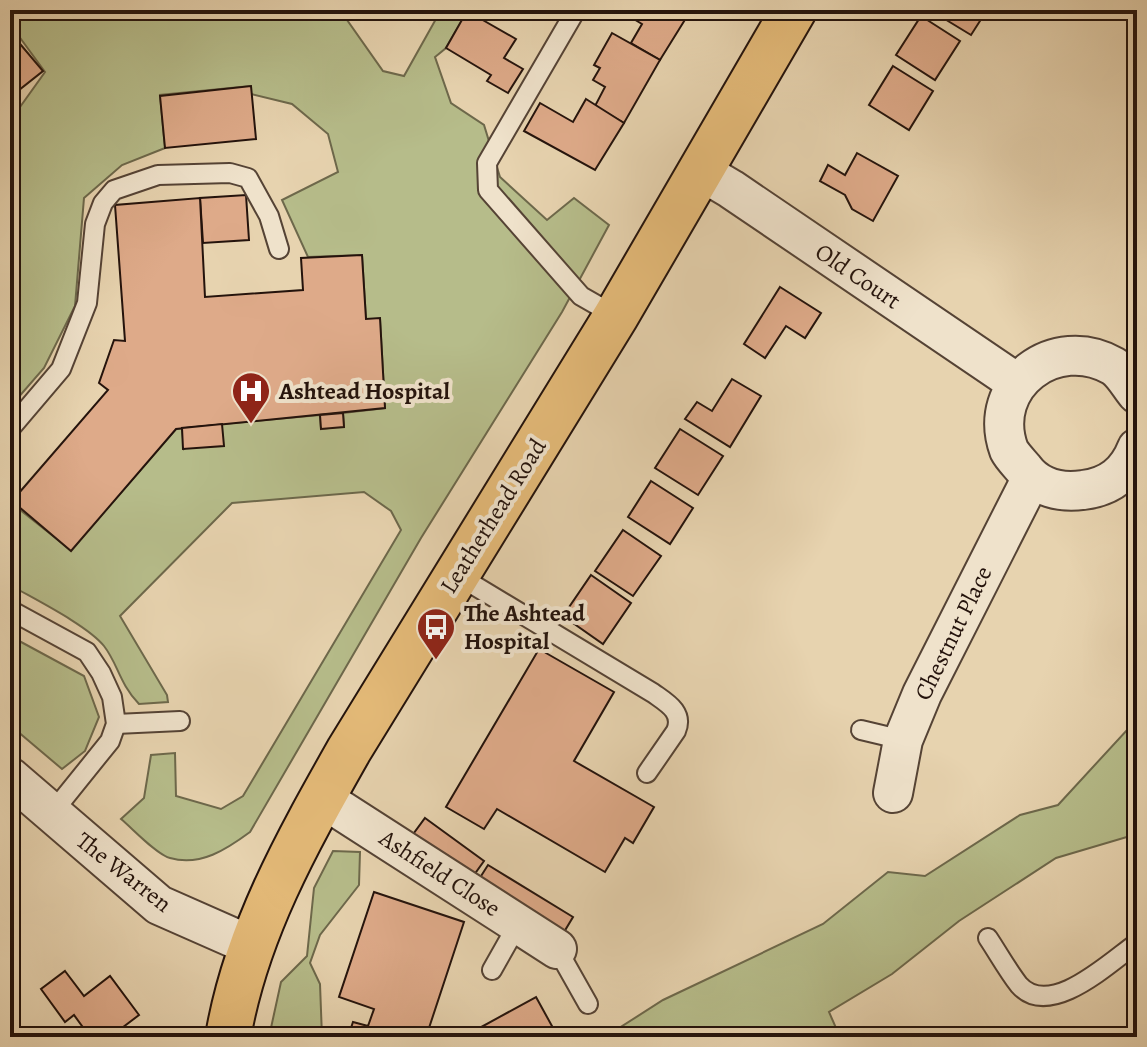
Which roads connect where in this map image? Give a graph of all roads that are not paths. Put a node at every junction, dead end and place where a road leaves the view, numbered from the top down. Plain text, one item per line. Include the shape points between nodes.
1 (576, 10) edge
2 (794, 10) edge
3 (699, 170) junction
4 (279, 249) dead end
5 (616, 316) junction
6 (1017, 383) junction
7 (1137, 394) edge
8 (10, 429) edge
9 (1137, 448) edge
10 (1031, 479) junction
11 (457, 575) junction
12 (10, 610) edge
13 (180, 721) dead end
14 (116, 724) junction
15 (861, 730) dead end
16 (903, 740) junction
17 (647, 773) dead end
18 (10, 777) edge
19 (893, 793) dead end
20 (322, 798) junction
21 (52, 813) junction
22 (518, 924) junction
23 (988, 938) dead end
24 (1137, 943) edge
25 (252, 946) junction
26 (557, 949) joint
27 (492, 970) dead end
28 (588, 1004) dead end
29 (228, 1037) edge

1 - 5 lane via 487,163 488,190 581,296
2 - 3 highway, Leatherhead Road
3 - 5 highway, Leatherhead Road
3 - 6 street, Old Court
4 - 8 lane via 269,216 248,178 230,173 158,175 114,190 95,224 87,303 61,369
5 - 11 highway, Leatherhead Road
6 - 7 street via 1046,359 1082,354 1116,367
6 - 10 street via 1004,416 1009,451
9 - 10 street via 1130,466 1100,488 1064,493
10 - 16 street, Chestnut Place
11 - 17 lane via 675,711 676,731
11 - 20 highway, Leatherhead Road
12 - 14 lane via 87,652 112,697
13 - 14 lane
14 - 21 lane via 110,741
15 - 16 lane
16 - 19 street, Chestnut Place
18 - 21 street, The Warren
20 - 22 street, Ashfield Close
20 - 25 highway, Leatherhead Road via 283,869
21 - 25 street, The Warren via 159,905
22 - 26 street, Ashfield Close
22 - 27 lane
23 - 24 lane via 1021,988 1050,998 1066,993
25 - 29 highway, Leatherhead Road
26 - 28 lane

